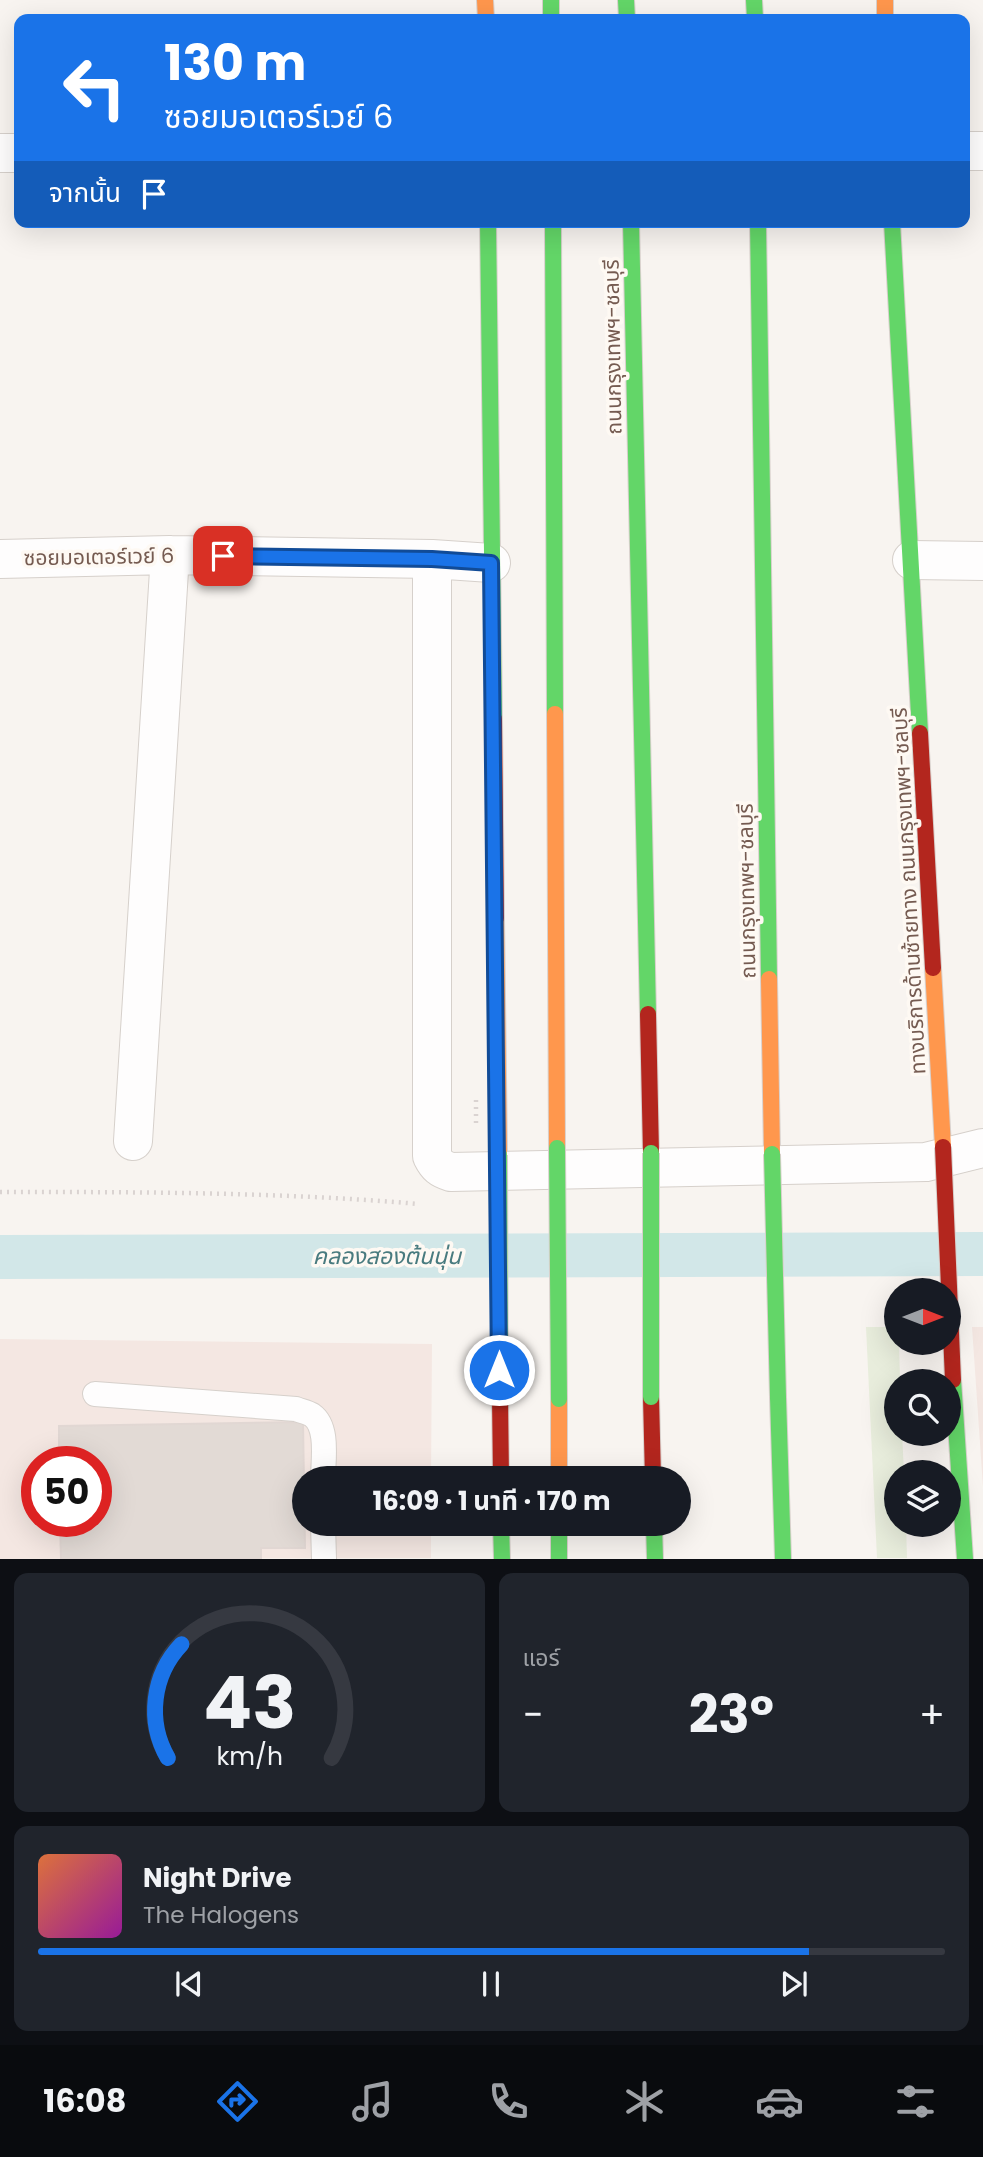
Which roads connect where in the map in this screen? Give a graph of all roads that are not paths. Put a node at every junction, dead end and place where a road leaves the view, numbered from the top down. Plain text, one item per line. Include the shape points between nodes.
1 (488, 228) edge
2 (553, 228) edge
3 (631, 228) edge
4 (758, 228) edge
5 (892, 228) edge
6 (170, 555) junction
7 (0, 559) edge
8 (432, 559) junction
9 (912, 560) junction
10 (983, 561) edge
11 (491, 563) junction
12 (134, 1141) dead end
13 (983, 1147) edge
14 (95, 1394) dead end
15 (323, 1466) edge
16 (501, 1466) edge
17 (559, 1466) edge
18 (653, 1466) edge
19 (324, 1536) edge
20 (501, 1536) edge
21 (559, 1536) edge
22 (654, 1536) edge
23 (324, 1559) edge
24 (502, 1559) edge
25 (559, 1559) edge
26 (655, 1559) edge
27 (783, 1559) edge
28 (965, 1559) edge

1 - 11 main road
2 - 17 main road, bridge
3 - 18 main road, ถนนกรุงเทพฯ-ชลบุรี, bridge via 651,1153
4 - 27 main road, ถนนกรุงเทพฯ-ชลบุรี, bridge
5 - 9 main road, ทางบริการด้านซ้ายทาง ถนนกรุงเทพฯ-ชลบุรี
6 - 7 street, ซอยมอเตอร์เวย์ 6
6 - 8 street, ซอยมอเตอร์เวย์ 6
6 - 12 street
8 - 11 street, ซอยมอเตอร์เวย์ 6
8 - 13 street via 432,1156 436,1164 451,1171 926,1162
9 - 10 street
9 - 28 main road, ทางบริการด้านซ้ายทาง ถนนกรุงเทพฯ-ชลบุรี, bridge
11 - 16 main road, bridge
14 - 15 lane via 296,1409 318,1421 323,1434
19 - 23 lane
20 - 24 main road
21 - 25 main road
22 - 26 main road

